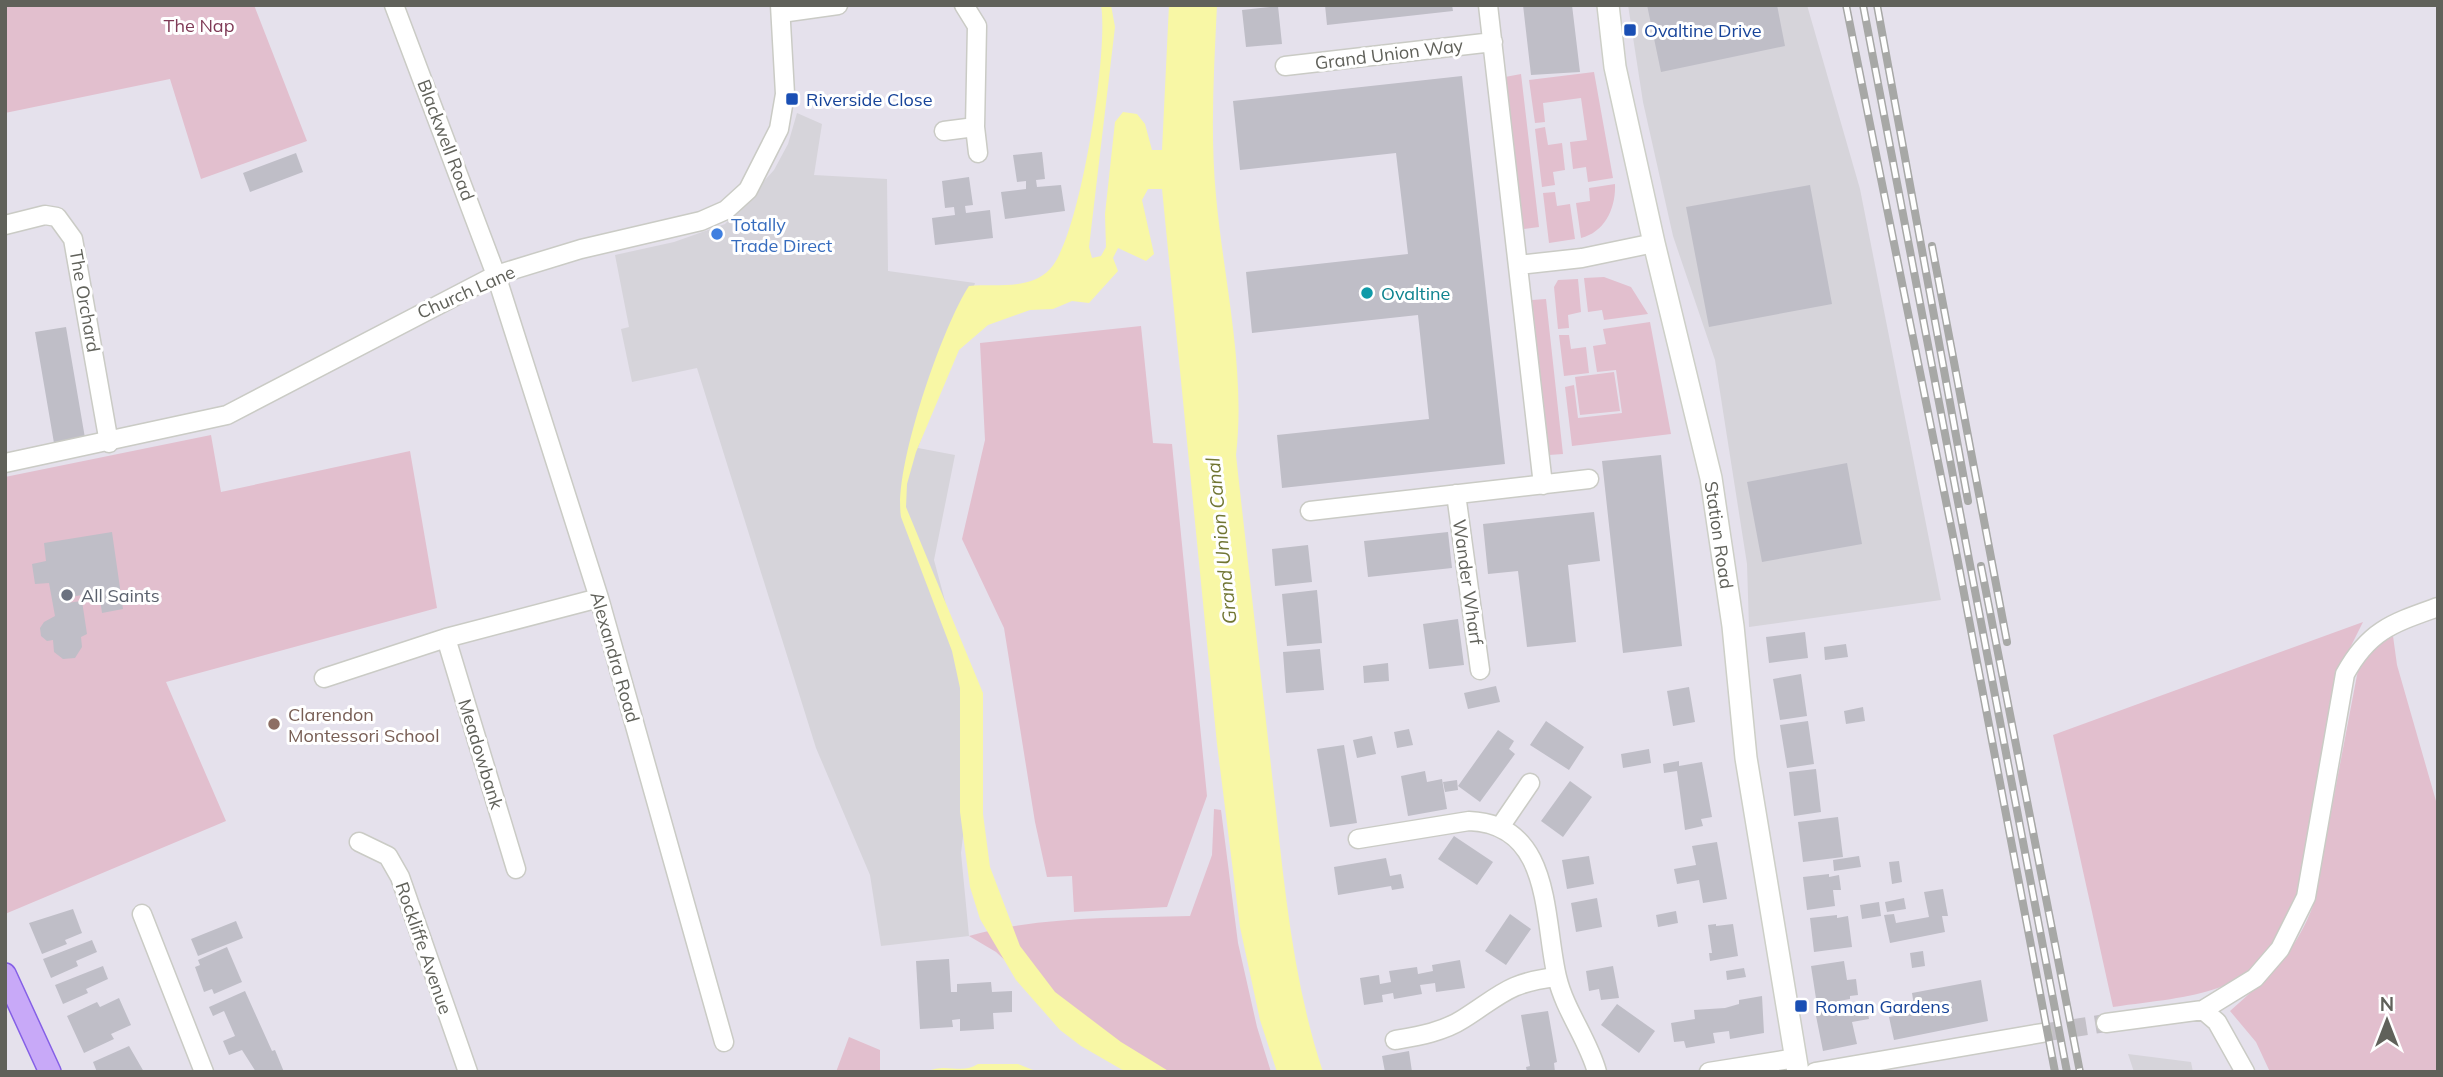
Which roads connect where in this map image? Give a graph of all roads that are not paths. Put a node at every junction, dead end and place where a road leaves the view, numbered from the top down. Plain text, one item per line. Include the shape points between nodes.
1 (394, 5) edge
2 (838, 5) edge
3 (964, 5) edge
4 (1488, 5) edge
5 (1608, 5) edge
6 (780, 9) edge
7 (1493, 42) junction
8 (1285, 66) dead end
9 (975, 127) junction
10 (944, 131) dead end
11 (978, 153) dead end
12 (5, 225) edge
13 (1654, 243) junction
14 (1518, 265) junction
15 (496, 275) junction
16 (109, 443) junction
17 (5, 463) edge
18 (1589, 479) dead end
19 (1543, 485) junction
20 (1456, 494) junction
21 (1310, 511) dead end
22 (599, 598) junction
23 (2438, 607) edge
24 (446, 638) junction
25 (1480, 670) dead end
26 (324, 678) dead end
27 (1530, 783) dead end
28 (1500, 827) junction
29 (1358, 839) dead end
30 (359, 842) dead end
31 (516, 869) dead end
32 (142, 914) dead end
33 (5, 974) edge
34 (1557, 976) junction
35 (2203, 1010) junction
36 (2106, 1023) tunnel mouth
37 (2042, 1033) tunnel mouth
38 (1395, 1040) dead end
39 (724, 1042) dead end
40 (1797, 1065) edge
41 (50, 1072) edge
42 (204, 1072) edge
43 (468, 1072) edge
44 (1597, 1072) edge
45 (1709, 1072) edge
46 (1815, 1072) edge
47 (2245, 1072) edge

1 - 15 street, Blackwell Road
2 - 6 street
3 - 9 street via 976,26
4 - 7 street
5 - 13 street, Station Road via 1615,66
6 - 15 street, Church Lane via 785,94 779,129 748,190 726,210 701,221
7 - 8 street, Grand Union Way
7 - 14 street
9 - 10 street
9 - 11 street
12 - 16 street, The Orchard via 45,215 57,217 74,239
13 - 14 street
13 - 40 street, Station Road via 1711,478 1724,552 1746,758
14 - 19 street
15 - 16 street, Church Lane via 228,415
15 - 22 street, Alexandra Road
16 - 17 street, Church Lane
18 - 19 street
19 - 20 street
20 - 21 street
20 - 25 street, Wander Wharf
22 - 24 street
22 - 39 street, Alexandra Road
23 - 35 street via 2380,629 2358,649 2338,702 2315,851 2306,897 2295,923 2255,978
24 - 26 street
24 - 31 street, Meadowbank
27 - 28 street
28 - 29 street via 1469,821
28 - 34 street via 1531,857 1542,882
30 - 43 street, Rockliffe Avenue via 388,856 400,877
32 - 42 street
33 - 41 main road
34 - 38 street via 1507,988 1441,1030
34 - 44 street
35 - 36 street
35 - 47 street via 2217,1022
37 - 46 street
40 - 45 street

